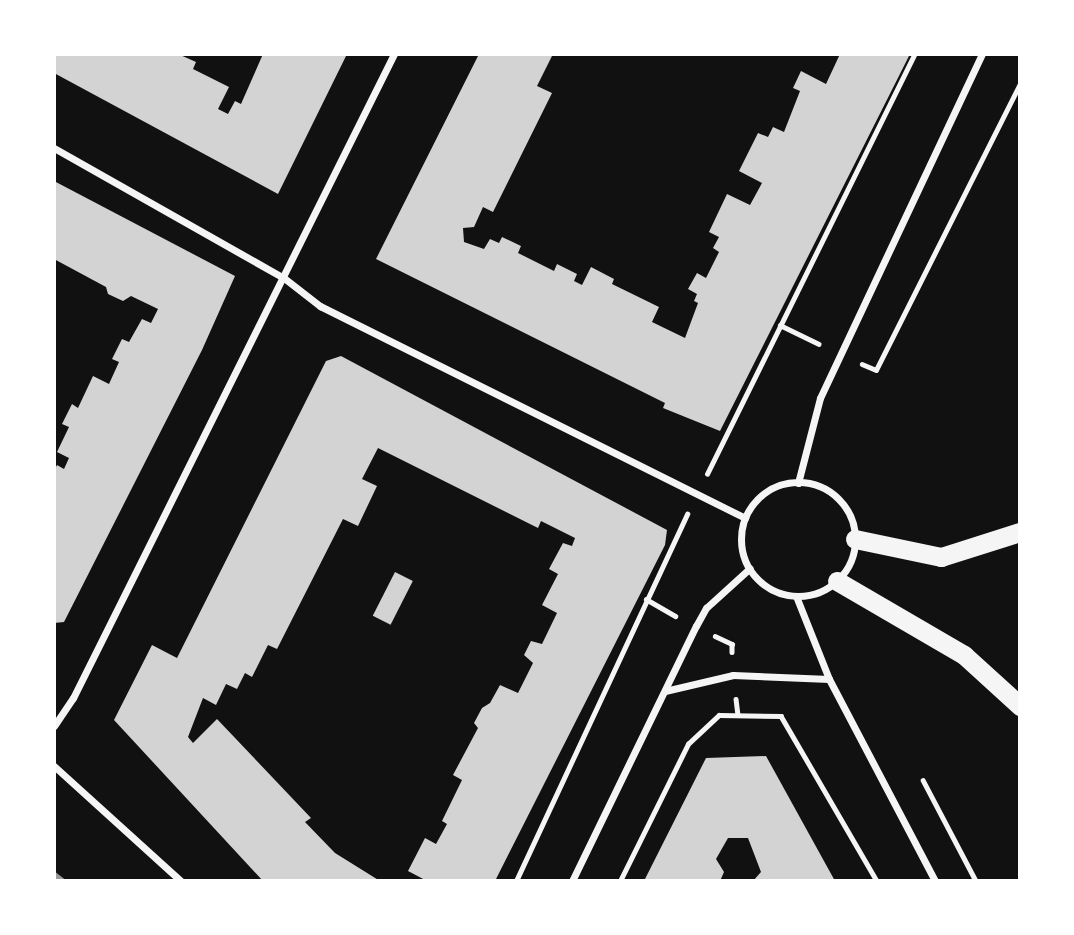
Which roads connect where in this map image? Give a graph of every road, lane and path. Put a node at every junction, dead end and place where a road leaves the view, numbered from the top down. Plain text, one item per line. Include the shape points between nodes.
1 (394, 54) edge
2 (915, 54) edge
3 (982, 54) edge
4 (1020, 84) edge
5 (54, 148) edge
6 (284, 278) junction
7 (780, 326) junction
8 (841, 354) junction
9 (798, 482) junction
10 (697, 493) junction
11 (745, 518) junction
12 (1020, 532) edge
13 (855, 539) junction
14 (750, 568) junction
15 (837, 580) junction
16 (796, 596) junction
17 (829, 679) junction
18 (665, 691) junction
19 (1020, 706) edge
20 (54, 726) edge
21 (54, 766) edge
22 (923, 780) dead end
23 (181, 881) edge
24 (516, 881) edge
25 (572, 881) edge
26 (620, 881) edge
27 (877, 881) edge
28 (935, 881) edge
29 (976, 881) edge

1 - 6 street
2 - 7 path
3 - 8 street
4 - 8 path via 876,370
5 - 6 street
6 - 10 street via 320,306
6 - 20 street via 73,698
7 - 8 path
7 - 10 path
8 - 9 street via 820,398
9 - 11 street via 765,492
9 - 13 street via 833,493 848,511
10 - 11 street
10 - 24 path
11 - 14 street via 742,548
12 - 13 highway via 941,557
13 - 15 street via 850,562
14 - 16 street via 773,590
14 - 18 street via 706,608
15 - 16 street
15 - 19 highway via 964,655
16 - 17 street
17 - 18 street via 733,675
17 - 28 street
18 - 25 street
21 - 23 street
22 - 29 path
26 - 27 path via 688,744 719,715 781,716

